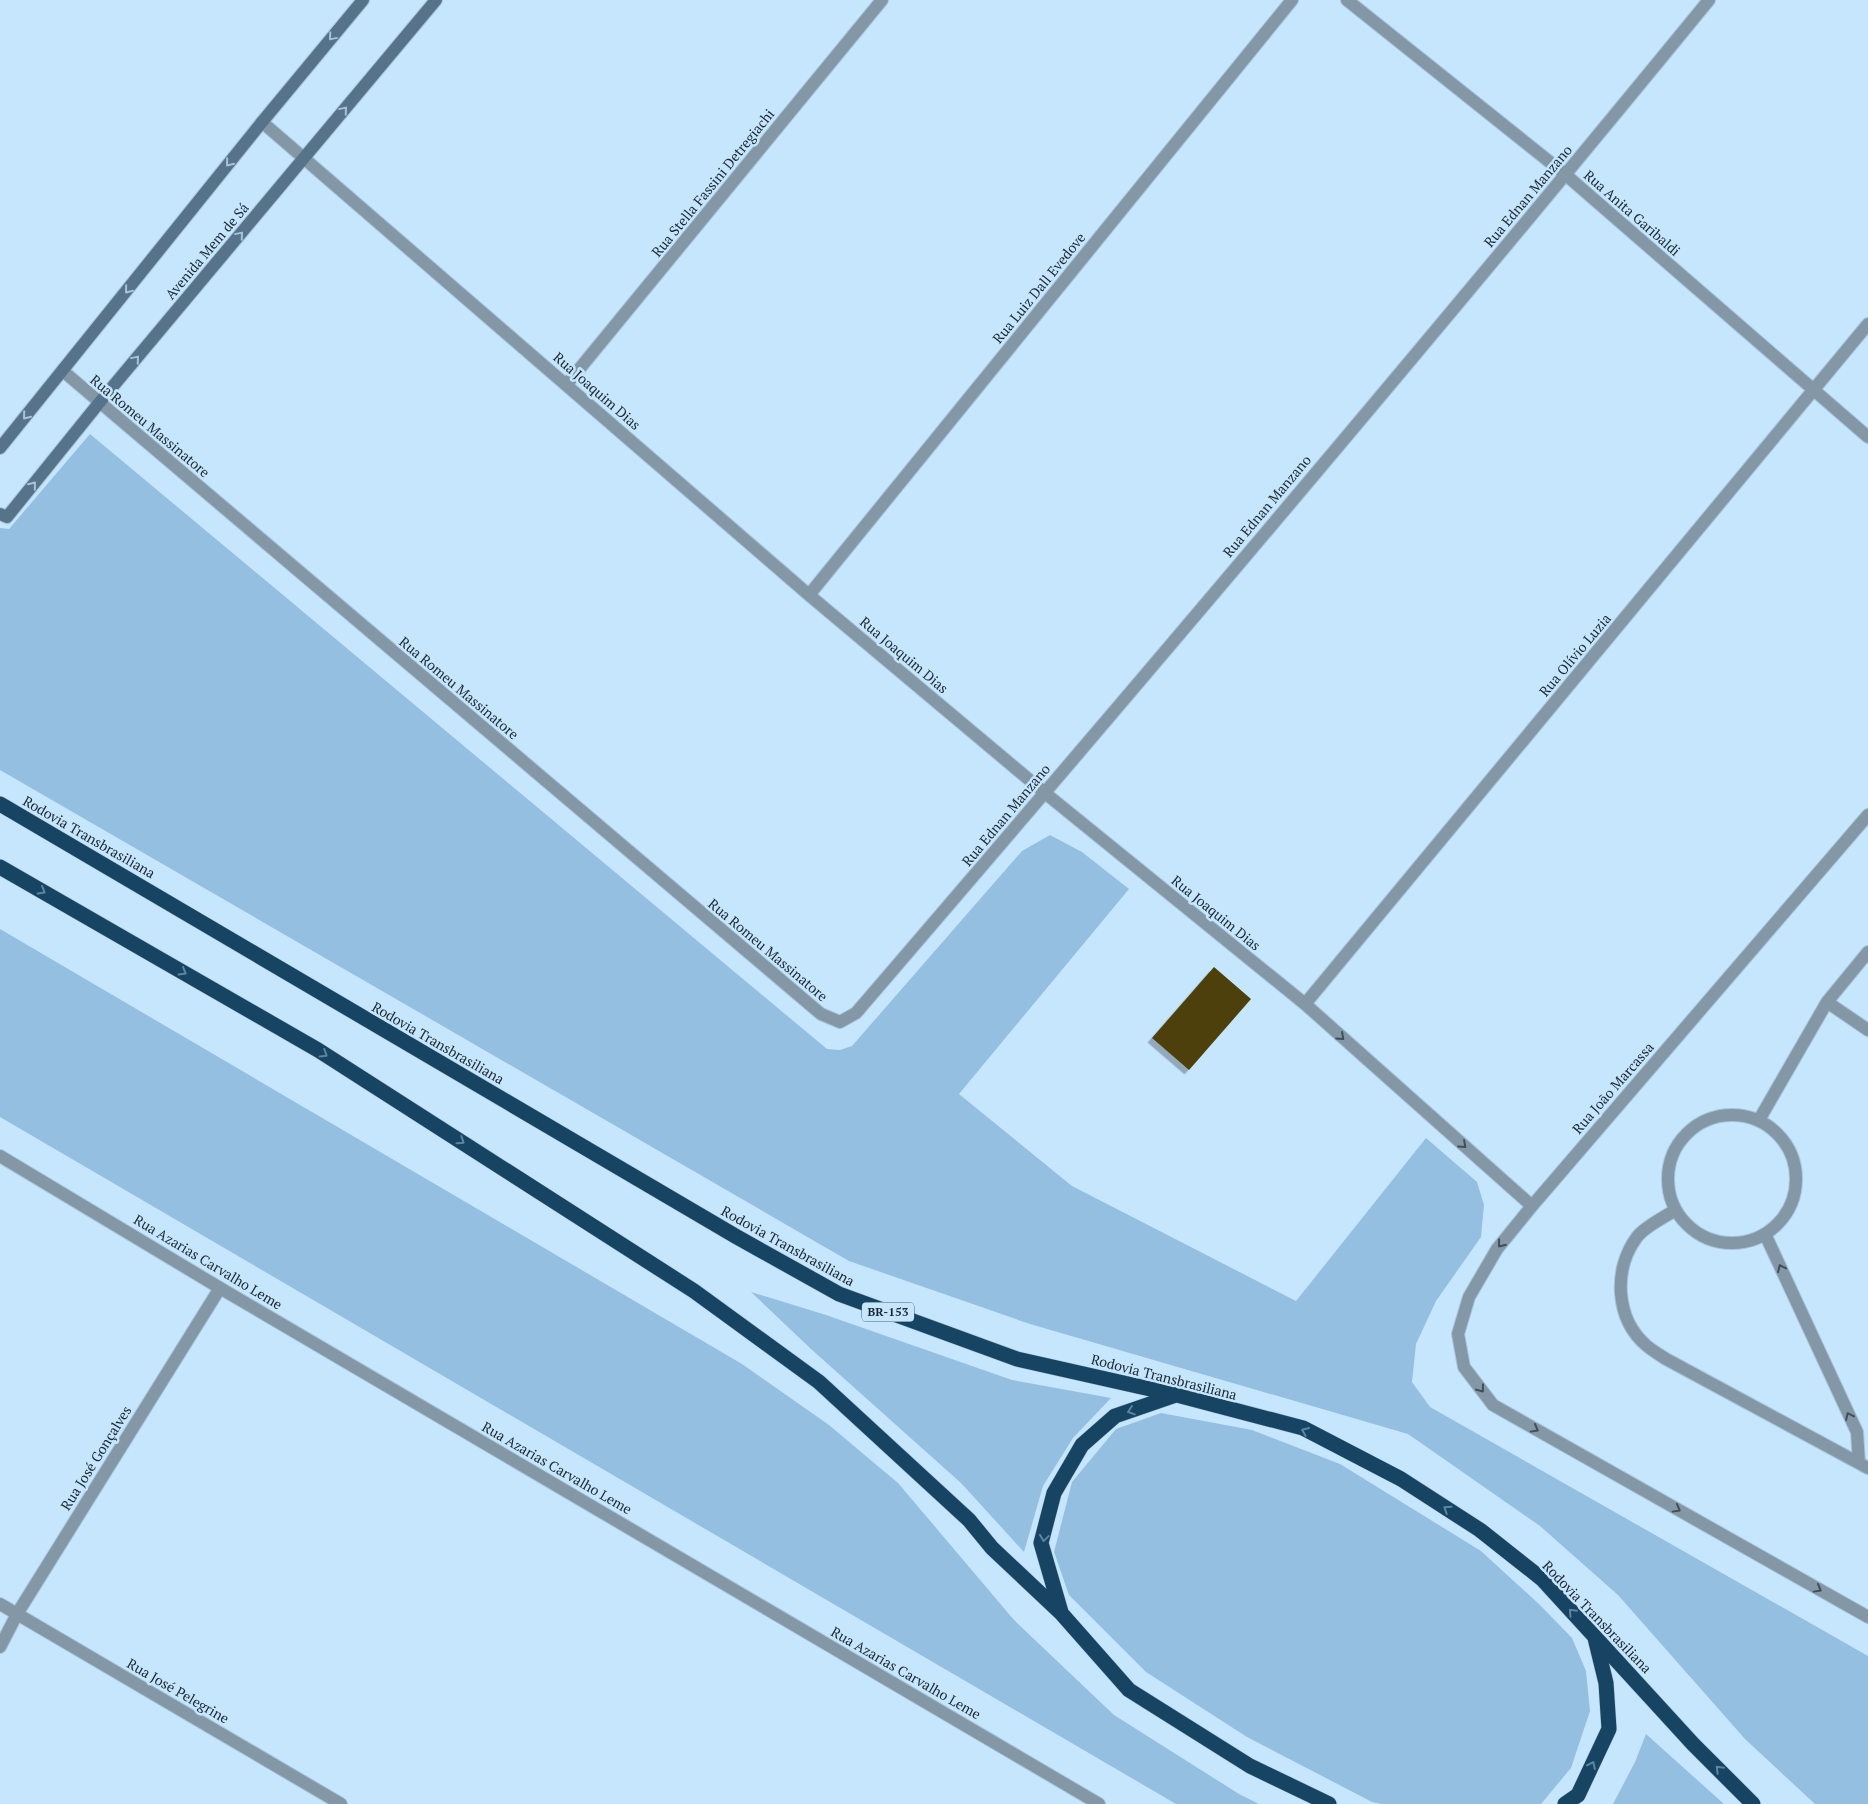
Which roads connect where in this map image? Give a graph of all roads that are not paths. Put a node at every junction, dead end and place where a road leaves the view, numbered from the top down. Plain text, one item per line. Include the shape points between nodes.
1 (363, 0) edge
2 (436, 0) edge
3 (882, 0) edge
4 (1292, 0) edge
5 (1347, 0) edge
6 (1709, 0) edge
7 (262, 122) junction
8 (304, 159) junction
9 (1566, 175) junction
10 (1868, 324) edge
11 (62, 371) junction
12 (566, 384) junction
13 (1814, 391) junction
14 (99, 403) junction
15 (1868, 437) edge
16 (0, 448) edge
17 (0, 514) edge
18 (809, 595) junction
19 (1045, 793) junction
20 (0, 804) edge
21 (1868, 814) edge
22 (0, 867) edge
23 (1868, 952) edge
24 (1827, 1002) junction
25 (1305, 1004) junction
26 (840, 1022) joint
27 (1868, 1030) edge
28 (1759, 1120) junction
29 (0, 1156) edge
30 (1532, 1206) junction
31 (1675, 1210) junction
32 (1765, 1234) junction
33 (220, 1288) junction
34 (1177, 1395) junction
35 (1864, 1465) edge
36 (0, 1604) edge
37 (17, 1614) junction
38 (1062, 1614) junction
39 (1868, 1616) edge
40 (1595, 1636) junction
41 (0, 1647) edge
42 (341, 1804) edge
43 (1099, 1804) edge
44 (1329, 1804) edge
45 (1565, 1804) edge
46 (1753, 1804) edge

1 -> 7 street
8 -> 2 street, Avenida Mem de Sá
3 - 12 street, Rua Stella Fassini Detregiachi
4 - 18 street, Rua Luiz Dall Evedove
5 - 9 street, Rua Anita Garibaldi
6 - 9 street, Rua Ednan Manzano
7 - 8 street, Rua Joaquim Dias
7 -> 11 street
8 - 12 street, Rua Joaquim Dias
14 -> 8 street, Avenida Mem de Sá
9 - 13 street, Rua Anita Garibaldi
9 - 19 street, Rua Ednan Manzano
10 - 13 street, Rua Olívio Luzia
11 - 14 street, Rua Romeu Massinatore
11 -> 16 street
12 - 18 street, Rua Joaquim Dias
13 - 15 street, Rua Anita Garibaldi
13 - 25 street, Rua Olívio Luzia
17 -> 14 street, Avenida Mem de Sá via 7,517
14 - 26 street, Rua Romeu Massinatore via 821,1014
18 - 19 street, Rua Joaquim Dias
19 - 25 street, Rua Joaquim Dias
19 - 26 street, Rua Ednan Manzano via 856,1013
20 - 34 highway, Rodovia Transbrasiliana / BR-153 via 839,1294 1017,1359
21 - 30 street, Rua João Marcassa
22 -> 38 highway via 318,1050 694,1291 819,1382 969,1520 992,1548
23 - 24 street
24 - 27 street
24 - 28 street
25 -> 30 street, Rua Joaquim Dias
28 - 31 street via 1740,1114 1720,1115 1687,1133 1674,1149 1669,1169 1669,1190
28 - 32 street via 1775,1130 1787,1145 1794,1163 1796,1182 1791,1202 1781,1220
29 - 33 street, Rua Azarias Carvalho Leme
30 -> 39 street, Rua João Marcassa via 1497,1249 1469,1297 1458,1334 1464,1367 1493,1405
31 - 32 street via 1688,1226 1705,1238 1725,1243 1746,1241
31 - 35 street via 1638,1235 1626,1256 1620,1280 1622,1304 1631,1327 1646,1346 1666,1359
35 -> 32 street via 1857,1432
33 - 37 street, Rua José Gonçalves
33 - 43 street, Rua Azarias Carvalho Leme
34 -> 38 highway via 1115,1416 1082,1446 1054,1493 1041,1542
40 -> 34 highway, Rodovia Transbrasiliana / BR-153 via 1542,1579 1480,1530 1401,1479 1303,1428
36 - 37 street, Rua José Pelegrine
37 - 41 street, Rua José Gonçalves
37 - 42 street, Rua José Pelegrine
38 - 44 highway via 1129,1690 1250,1766
45 -> 40 highway via 1578,1795 1609,1729 1606,1683
46 -> 40 highway, Rodovia Transbrasiliana / BR-153 via 1693,1744

